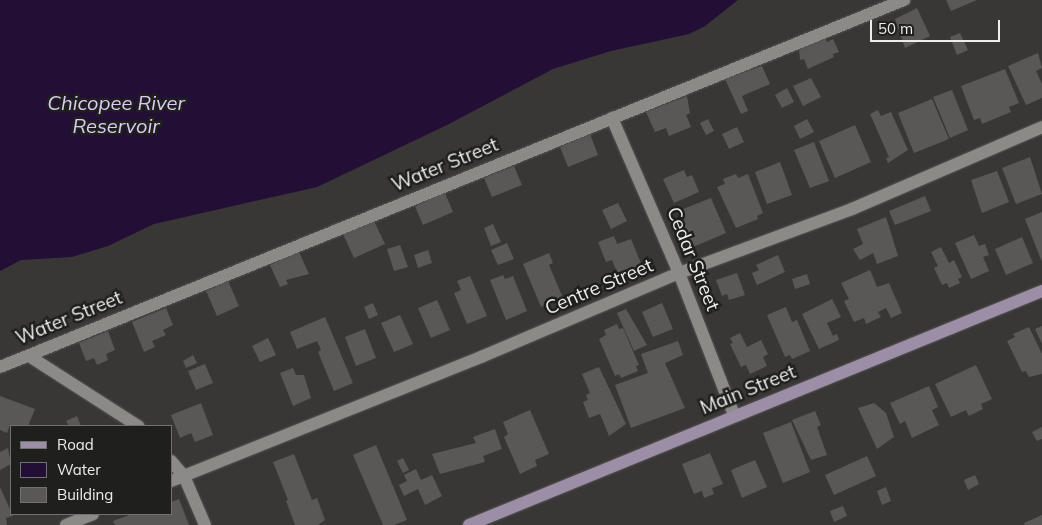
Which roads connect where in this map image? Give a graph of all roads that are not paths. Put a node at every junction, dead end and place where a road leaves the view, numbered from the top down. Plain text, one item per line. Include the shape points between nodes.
1 (904, 0) edge
2 (612, 118) junction
3 (1042, 127) edge
4 (679, 274) junction
5 (1042, 291) edge
6 (29, 356) junction
7 (0, 367) edge
8 (734, 416) junction
9 (136, 425) edge
10 (172, 462) edge
11 (184, 476) junction
12 (172, 481) edge
13 (91, 515) edge
14 (66, 525) edge
15 (206, 525) edge
16 (469, 525) edge

1 - 2 street, Water Street
2 - 4 street, Cedar Street
2 - 6 street, Water Street
3 - 4 street, Centre Street via 852,209
4 - 8 street, Cedar Street
4 - 11 street, Centre Street
5 - 8 main road, Main Street
6 - 7 street, Water Street
6 - 9 street
8 - 16 main road, Main Street
10 - 11 street
11 - 12 street, Centre Street
11 - 15 street
13 - 14 street

